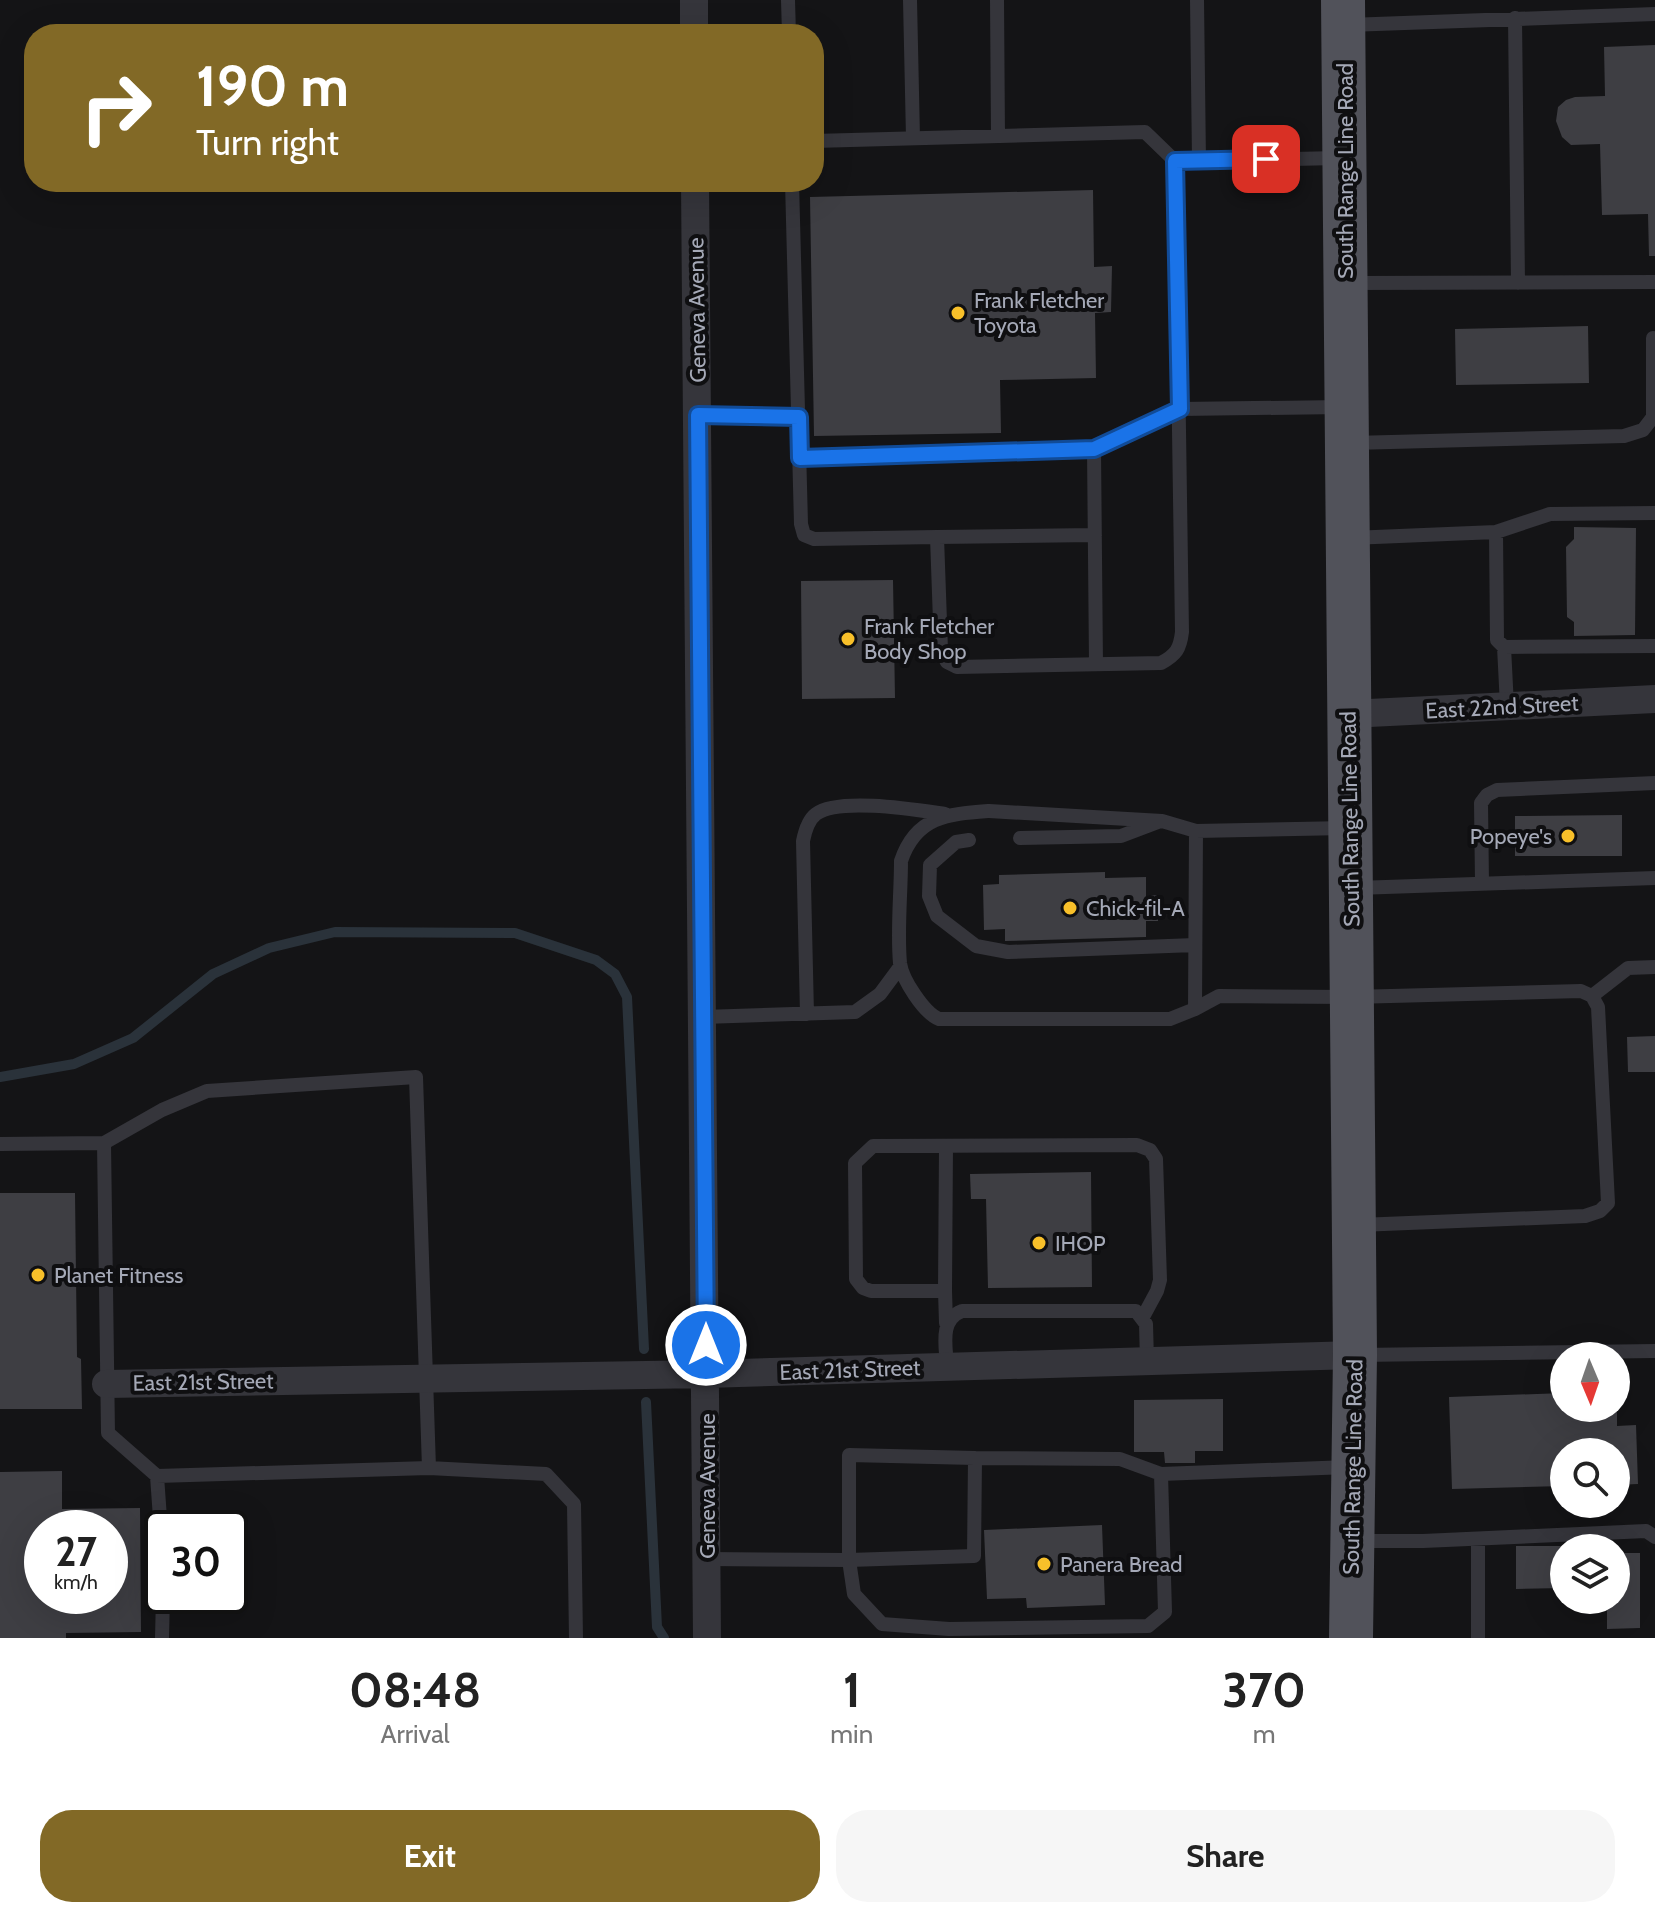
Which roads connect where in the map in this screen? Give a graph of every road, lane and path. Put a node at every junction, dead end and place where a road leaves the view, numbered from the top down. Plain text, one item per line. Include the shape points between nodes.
1 (694, 0) edge
2 (788, 0) edge
3 (910, 0) edge
4 (997, 0) edge
5 (1197, 0) edge
6 (1343, 13) edge
7 (1655, 14) edge
8 (1515, 18) junction
9 (694, 24) edge
10 (789, 24) edge
11 (998, 136) junction
12 (913, 138) junction
13 (824, 141) edge
14 (1344, 158) junction
15 (1175, 161) junction
16 (1199, 161) junction
17 (695, 192) edge
18 (792, 192) edge
19 (1655, 282) edge
20 (1345, 283) junction
21 (1518, 283) junction
22 (1653, 338) dead end
23 (1180, 409) junction
24 (698, 415) junction
25 (799, 417) junction
26 (1347, 425) junction
27 (1094, 449) junction
28 (800, 458) junction
29 (1655, 513) edge
30 (1496, 532) junction
31 (1095, 535) junction
32 (937, 537) junction
33 (1347, 538) junction
34 (1655, 646) edge
35 (1504, 647) junction
36 (1096, 664) junction
37 (1655, 699) edge
38 (1507, 706) junction
39 (1349, 714) junction
40 (1655, 783) edge
41 (945, 814) junction
42 (1162, 821) junction
43 (1350, 827) junction
44 (1196, 831) junction
45 (1020, 838) dead end
46 (969, 840) dead end
47 (1655, 878) edge
48 (1482, 883) junction
49 (1351, 888) junction
50 (1195, 945) junction
51 (900, 967) junction
52 (1655, 967) edge
53 (1592, 996) junction
54 (1352, 997) junction
55 (1195, 1009) junction
56 (807, 1014) junction
57 (703, 1017) junction
58 (104, 1143) junction
59 (0, 1144) edge
60 (946, 1146) junction
61 (1353, 1225) junction
62 (945, 1291) junction
63 (1143, 1317) junction
64 (946, 1323) junction
65 (1655, 1351) edge
66 (1355, 1355) junction
67 (1147, 1361) junction
68 (947, 1367) junction
69 (706, 1374) junction
70 (428, 1379) junction
71 (106, 1384) junction
72 (975, 1458) junction
73 (1352, 1466) junction
74 (429, 1468) junction
75 (1161, 1474) junction
76 (157, 1476) junction
77 (159, 1510) edge
78 (1655, 1537) edge
79 (1478, 1539) junction
80 (1352, 1541) junction
81 (707, 1559) junction
82 (849, 1560) junction
83 (163, 1614) edge
84 (162, 1638) edge
85 (576, 1638) edge
86 (707, 1638) edge
87 (1351, 1638) edge
88 (1478, 1638) edge

1 - 9 street
2 - 10 lane
3 - 12 lane
4 - 11 lane
5 - 16 lane
6 - 8 lane
6 - 14 main road, South Range Line Road
7 - 8 lane
8 - 21 lane
11 - 12 lane
11 - 15 lane via 1145,132
12 - 13 lane
14 - 16 lane
14 - 20 main road, South Range Line Road
15 - 16 lane
15 - 23 lane
17 - 24 street, Geneva Avenue
18 - 25 lane
19 - 21 lane
20 - 21 lane
20 - 26 main road, South Range Line Road
22 - 26 lane via 1653,417 1643,430 1624,436
23 - 26 lane
23 - 27 lane
23 - 36 lane via 1180,648 1161,663
24 - 25 lane
24 - 57 street, Geneva Avenue
25 - 28 lane
26 - 33 main road, South Range Line Road
27 - 28 lane
27 - 31 lane
28 - 32 lane via 804,535
29 - 30 lane via 1550,514
30 - 33 lane
30 - 35 lane via 1497,640
31 - 32 lane
31 - 36 lane
32 - 36 lane via 941,650 947,662 957,667
33 - 39 main road, South Range Line Road
34 - 35 lane
35 - 38 lane
37 - 38 street, East 22nd Street
38 - 39 street, East 22nd Street
39 - 43 main road, South Range Line Road
40 - 48 lane via 1497,790 1487,795 1481,803
41 - 42 lane via 989,811
41 - 51 lane via 919,831 901,861
41 - 56 lane via 896,806 828,807 807,825
42 - 44 lane
42 - 45 lane via 1121,836
43 - 44 lane
43 - 49 main road, South Range Line Road
44 - 50 lane
46 - 50 lane via 956,842 930,865 929,896 937,916 976,946 1008,952
47 - 48 lane
48 - 49 lane
49 - 54 main road, South Range Line Road
50 - 55 lane
51 - 55 lane via 923,1008 939,1019 1170,1019
51 - 56 lane via 880,994 855,1012
52 - 53 lane via 1628,968
53 - 54 lane via 1581,991
53 - 61 lane via 1598,1007 1608,1203 1600,1211 1585,1216
54 - 55 lane via 1219,996
54 - 61 main road, South Range Line Road
56 - 57 lane
57 - 69 street, Geneva Avenue
58 - 59 lane
58 - 70 lane via 207,1091 416,1077
58 - 71 lane
60 - 62 lane
60 - 62 lane via 873,1146 855,1163 856,1279 871,1291
60 - 63 lane via 1137,1145 1150,1150 1156,1159 1160,1280
61 - 66 main road, South Range Line Road
62 - 64 lane
63 - 64 lane via 1136,1311 962,1311
63 - 67 lane
64 - 68 lane
65 - 66 lane
66 - 67 street, East 21st Street
66 - 73 main road, South Range Line Road
67 - 68 street, East 21st Street
68 - 69 street, East 21st Street
69 - 70 street, East 21st Street
69 - 81 street, Geneva Avenue
70 - 71 street, East 21st Street
70 - 74 lane
71 - 76 lane via 108,1433
72 - 75 lane via 1120,1459
72 - 82 lane via 974,1556
72 - 82 lane via 849,1455
73 - 75 lane
73 - 80 main road, South Range Line Road
74 - 76 lane
74 - 85 lane via 546,1474 574,1504
75 - 82 lane via 1165,1612 1148,1626 949,1629 882,1624 854,1594
76 - 77 lane
78 - 79 lane via 1646,1531
79 - 80 lane
79 - 88 lane
80 - 87 main road, South Range Line Road
81 - 82 lane
81 - 86 street, Geneva Avenue
83 - 84 lane

